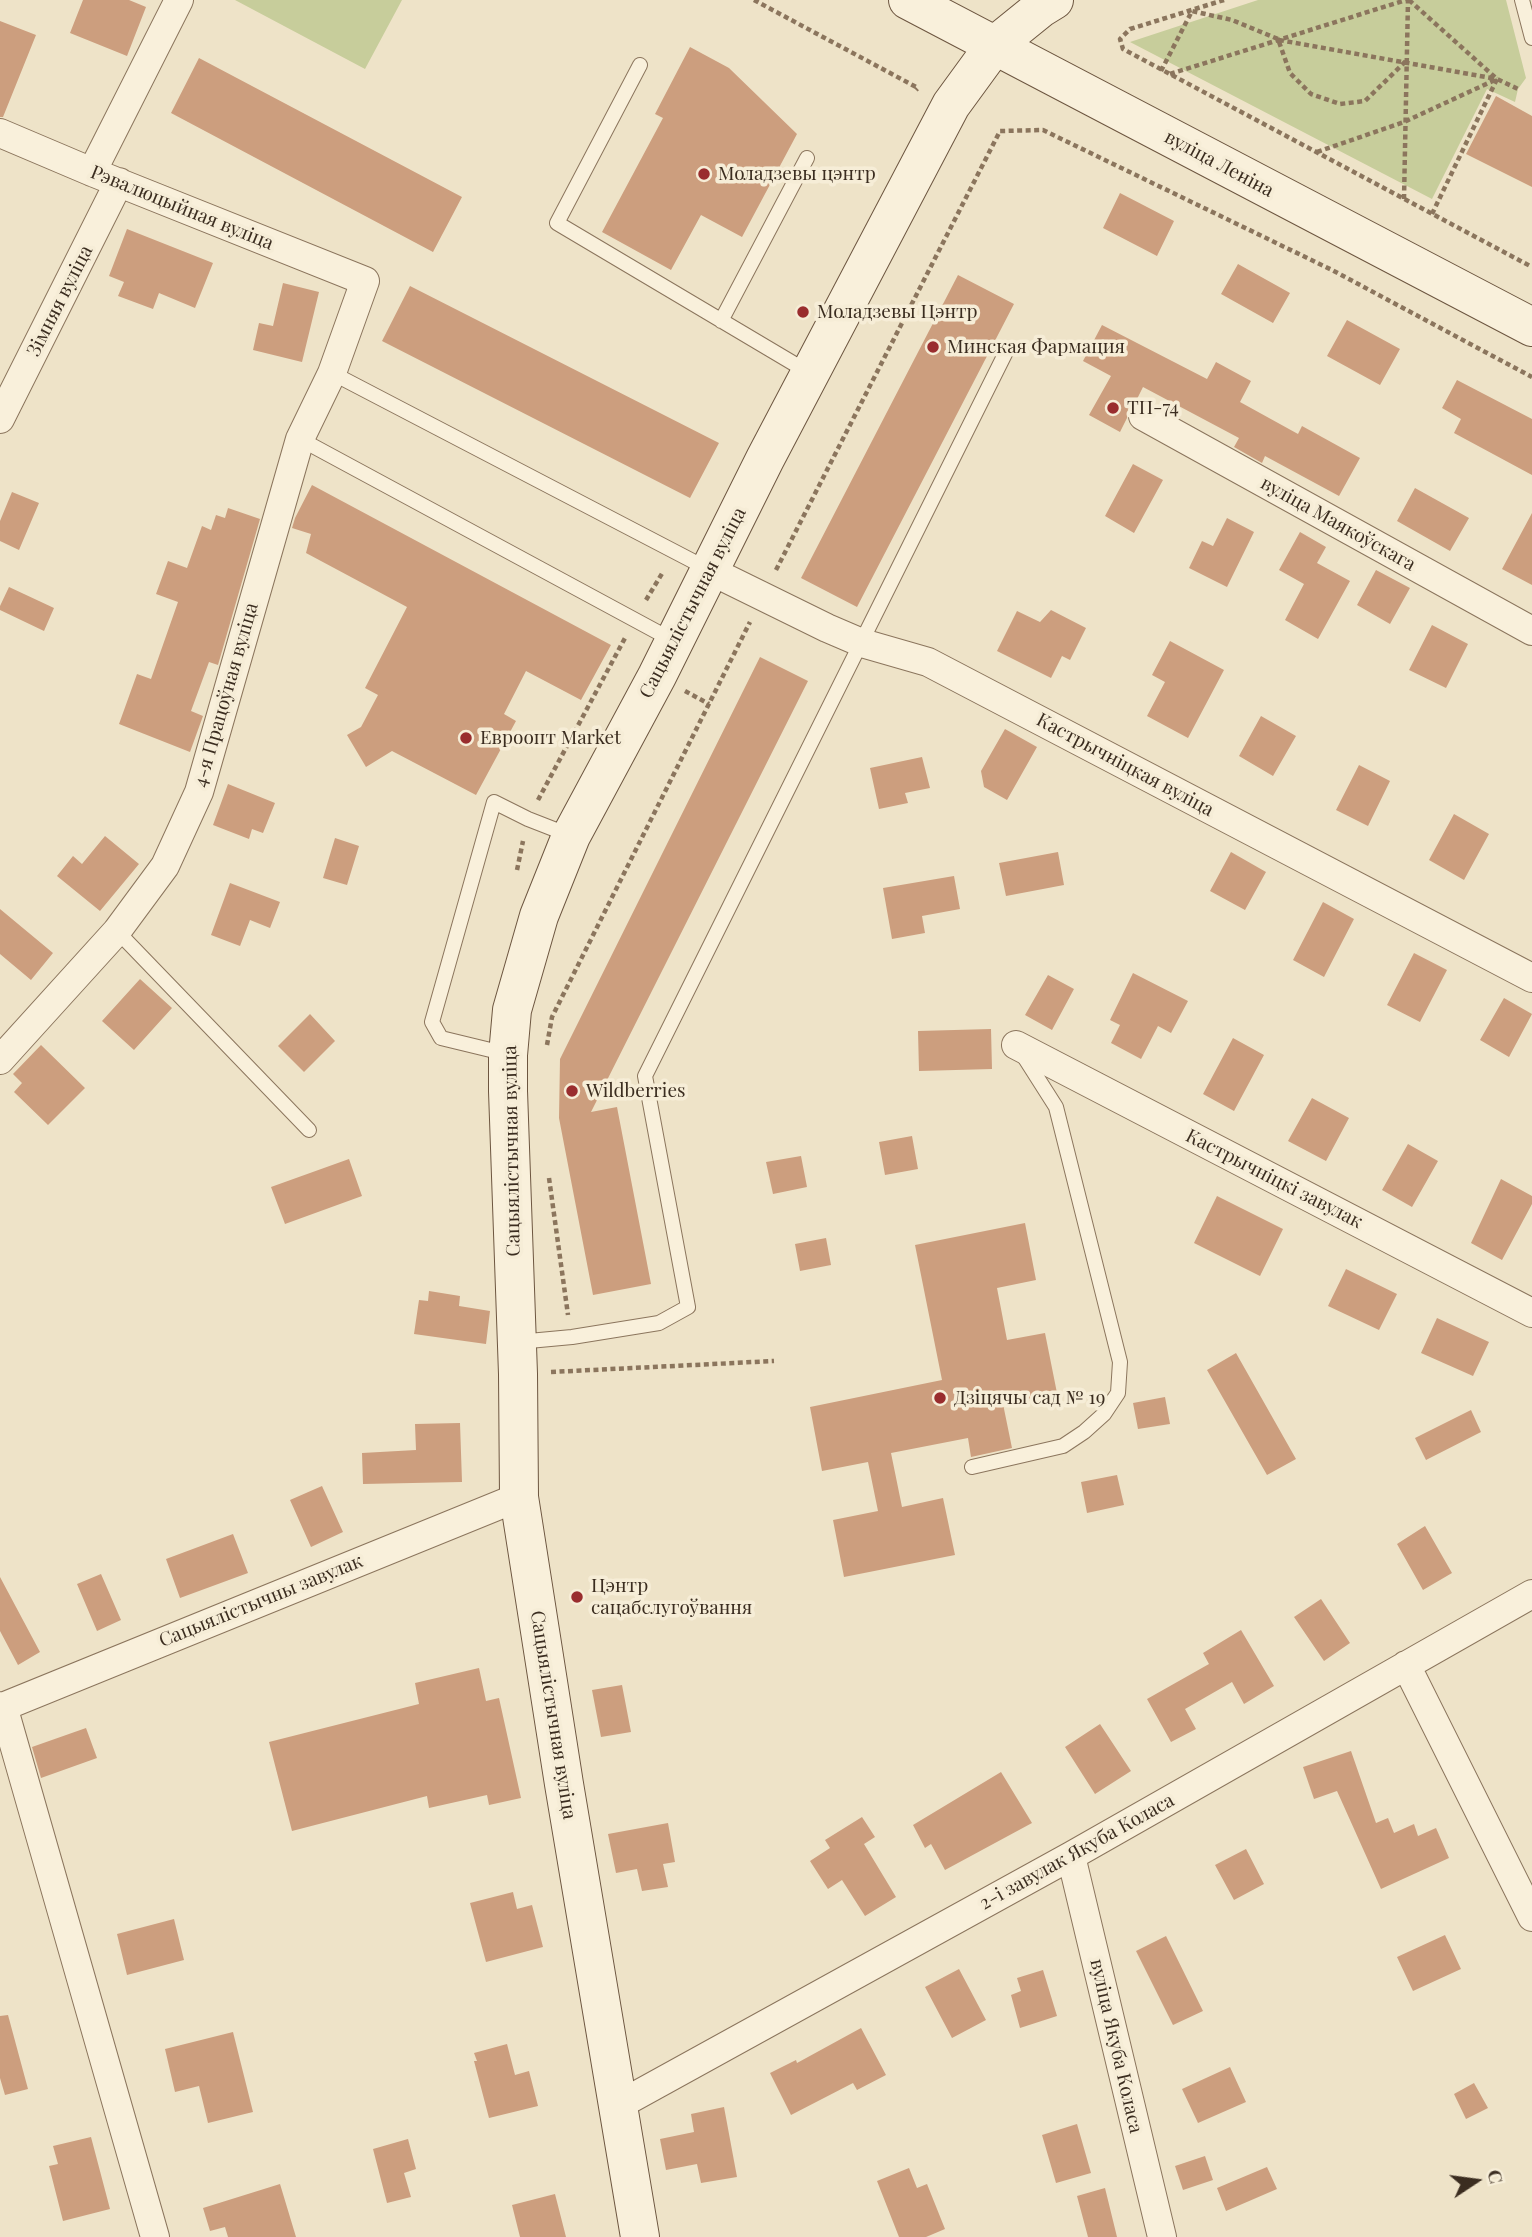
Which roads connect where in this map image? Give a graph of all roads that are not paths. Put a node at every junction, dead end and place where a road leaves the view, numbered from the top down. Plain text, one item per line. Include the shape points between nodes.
1 (179, 0) edge
2 (908, 0) edge
3 (1054, 0) edge
4 (1522, 0) edge
5 (1532, 38) edge
6 (994, 46) junction
7 (640, 65) dead end
8 (0, 132) edge
9 (807, 158) dead end
10 (92, 172) junction
11 (119, 182) junction
12 (365, 281) joint
13 (721, 321) junction
14 (1532, 327) edge
15 (1005, 354) dead end
16 (332, 373) junction
17 (810, 373) junction
18 (1143, 416) dead end
19 (0, 419) edge
20 (300, 439) junction
21 (709, 570) junction
22 (1532, 631) edge
23 (674, 642) junction
24 (862, 643) junction
25 (570, 836) junction
26 (117, 931) junction
27 (1532, 978) edge
28 (1016, 1045) joint
29 (526, 1055) junction
30 (0, 1060) edge
31 (309, 1130) dead end
32 (1532, 1313) edge
33 (516, 1342) junction
34 (972, 1467) dead end
35 (519, 1497) junction
36 (1532, 1594) edge
37 (1406, 1665) junction
38 (1, 1707) edge
39 (1071, 1856) junction
40 (1532, 1917) edge
41 (619, 2105) junction
42 (155, 2237) edge
43 (640, 2237) edge
44 (1162, 2237) edge

1 - 10 street
2 - 6 main road, вуліца Леніна
3 - 6 main road, Сацыялістычная вуліца
4 - 5 lane
6 - 14 main road, вуліца Леніна
6 - 17 main road, Сацыялістычная вуліца via 951,105
7 - 13 lane via 557,223
8 - 10 street, Рэвалюцыйная вуліца
9 - 13 lane
10 - 11 street, Рэвалюцыйная вуліца
11 - 12 street, Рэвалюцыйная вуліца
11 - 19 street, Зімняя вуліца
12 - 16 street, 4-я Працоўная вуліца
13 - 17 lane
15 - 24 lane
16 - 20 street, 4-я Працоўная вуліца
16 - 21 lane
17 - 21 main road, Сацыялістычная вуліца
18 - 22 street, вуліца Маякоўскага
20 - 23 lane
20 - 26 street, 4-я Працоўная вуліца via 199,792 165,866
21 - 23 main road, Сацыялістычная вуліца
21 - 24 street, Кастрычніцкая вуліца
23 - 25 main road, Сацыялістычная вуліца
24 - 27 street, Кастрычніцкая вуліца via 928,662
24 - 33 lane via 645,1076 688,1307 659,1322
25 - 29 main road, Сацыялістычная вуліца via 512,1010
25 - 29 lane via 494,802 432,1021 441,1038
26 - 30 street, 4-я Працоўная вуліца
26 - 31 lane
28 - 32 street, Кастрычніцкі завулак
28 - 34 lane via 1056,1107 1120,1362 1118,1393 1104,1414 1063,1446
29 - 33 main road, Сацыялістычная вуліца
33 - 35 main road, Сацыялістычная вуліца
35 - 38 street, Сацыялістычны завулак
35 - 41 main road, Сацыялістычная вуліца
36 - 37 street, 2-і завулак Якуба Коласа
37 - 39 street, 2-і завулак Якуба Коласа
37 - 40 street
38 - 42 street, Сацыялістычны завулак
39 - 41 street, 2-і завулак Якуба Коласа
39 - 44 street, вуліца Якуба Коласа
41 - 43 main road, Сацыялістычная вуліца

